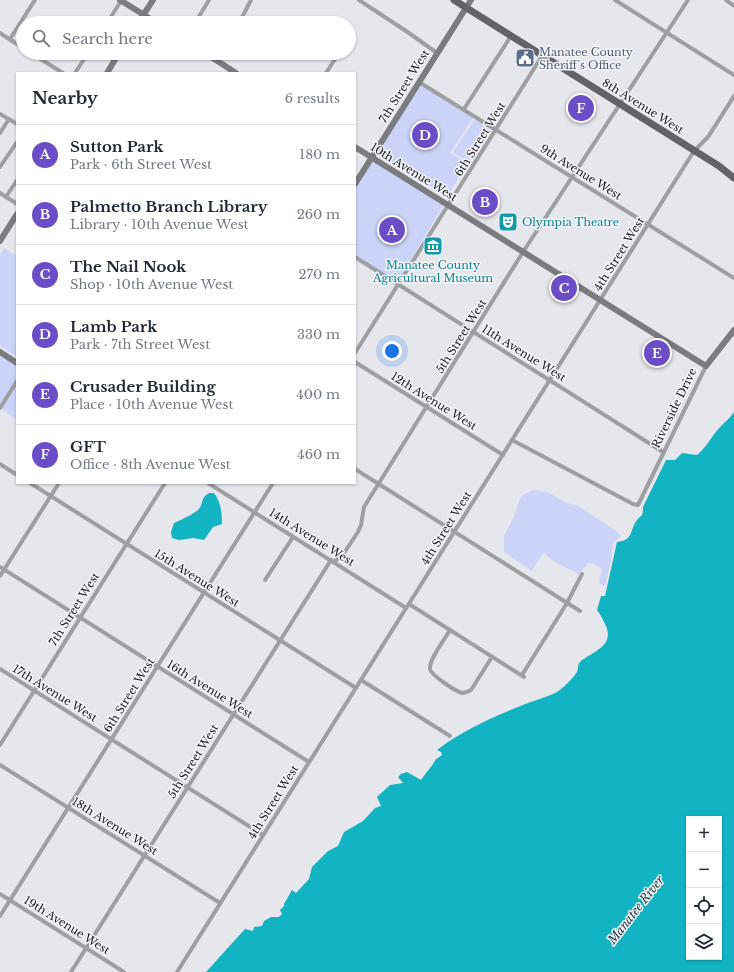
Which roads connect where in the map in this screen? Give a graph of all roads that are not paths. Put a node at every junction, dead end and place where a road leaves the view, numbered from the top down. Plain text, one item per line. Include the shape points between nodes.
1 (34, 0) edge
2 (121, 0) edge
3 (153, 0) edge
4 (209, 0) edge
5 (251, 0) edge
6 (359, 0) edge
7 (368, 0) edge
8 (454, 0) edge
9 (471, 0) edge
10 (614, 0) edge
11 (688, 0) edge
12 (726, 0) edge
13 (366, 4) junction
14 (734, 6) edge
15 (466, 8) junction
16 (144, 15) joint
17 (24, 16) edge
18 (111, 16) edge
19 (199, 16) edge
20 (243, 16) edge
21 (16, 29) edge
22 (0, 33) edge
23 (667, 33) junction
24 (511, 36) junction
25 (10, 39) junction
26 (16, 43) edge
27 (437, 53) junction
28 (542, 56) junction
29 (42, 60) edge
30 (83, 60) edge
31 (115, 60) edge
32 (215, 60) edge
33 (334, 60) edge
34 (228, 71) edge
35 (61, 72) edge
36 (76, 72) edge
37 (108, 72) edge
38 (327, 72) edge
39 (734, 75) edge
40 (419, 82) junction
41 (734, 96) edge
42 (620, 105) junction
43 (464, 109) junction
44 (0, 114) edge
45 (9, 119) junction
46 (16, 123) edge
47 (496, 129) junction
48 (0, 133) edge
49 (16, 143) edge
50 (356, 148) edge
51 (694, 151) junction
52 (371, 157) junction
53 (719, 166) junction
54 (0, 167) edge
55 (734, 173) edge
56 (572, 176) junction
57 (734, 178) edge
58 (16, 182) edge
59 (356, 182) edge
60 (0, 193) edge
61 (6, 197) junction
62 (16, 203) edge
63 (448, 205) junction
64 (16, 216) edge
65 (648, 224) junction
66 (0, 241) edge
67 (523, 252) junction
68 (356, 258) edge
69 (734, 278) edge
70 (398, 284) junction
71 (601, 299) junction
72 (734, 330) edge
73 (474, 332) junction
74 (356, 351) edge
75 (0, 352) edge
76 (16, 362) edge
77 (356, 363) edge
78 (706, 366) junction
79 (550, 380) junction
80 (16, 383) edge
81 (426, 407) junction
82 (0, 408) edge
83 (512, 440) junction
84 (663, 452) junction
85 (503, 455) junction
86 (0, 464) edge
87 (356, 470) edge
88 (16, 474) edge
89 (32, 484) edge
90 (58, 484) edge
91 (164, 484) edge
92 (210, 484) edge
93 (272, 484) edge
94 (378, 484) junction
95 (50, 496) junction
96 (255, 512) junction
97 (454, 532) junction
98 (293, 537) junction
99 (127, 544) junction
100 (332, 561) junction
101 (2, 568) edge
102 (582, 574) dead end
103 (0, 576) edge
104 (265, 580) dead end
105 (204, 593) junction
106 (568, 603) junction
107 (408, 606) junction
108 (580, 611) dead end
109 (80, 618) junction
110 (450, 630) junction
111 (280, 641) junction
112 (492, 657) junction
113 (158, 666) junction
114 (0, 669) edge
115 (361, 680) junction
116 (356, 688) junction
117 (34, 691) junction
118 (234, 714) junction
119 (450, 736) dead end
120 (111, 739) junction
121 (0, 745) edge
122 (309, 762) junction
123 (0, 764) edge
124 (188, 788) junction
125 (68, 808) junction
126 (263, 835) junction
127 (144, 856) junction
128 (0, 894) edge
129 (10, 900) junction
130 (220, 903) junction
131 (0, 916) edge
132 (86, 948) junction
133 (71, 972) edge
134 (124, 972) edge
135 (177, 972) edge

1 - 17 street
2 - 16 street
2 - 18 street
3 - 16 street
4 - 19 street
5 - 20 street
6 - 13 street
7 - 13 street
8 - 15 main road, 8th Avenue West
9 - 15 street, 7th Street West
10 - 23 street
11 - 23 street, 5th Street West
12 - 14 street
13 - 27 street
15 - 24 main road, 8th Avenue West
15 - 27 street, 7th Street West
21 - 25 street
22 - 25 street
23 - 39 street
23 - 42 street, 5th Street West
24 - 28 main road, 8th Avenue West
24 - 43 street
25 - 26 street
27 - 40 street, 7th Street West
28 - 42 main road, 8th Avenue West
28 - 47 street, 6th Street West
29 - 35 street
30 - 36 street
31 - 37 street
32 - 34 street
33 - 38 street
40 - 43 street, 9th Avenue West
40 - 52 street, 7th Street West
41 - 51 street, 4th Street West via 708,137
42 - 51 main road, 8th Avenue West
42 - 56 street, 5th Street West
43 - 47 street, 9th Avenue West
44 - 45 street
45 - 46 street
45 - 48 street
47 - 56 street, 9th Avenue West
47 - 63 street, 6th Street West
49 - 54 street
50 - 52 street, 10th Avenue West
51 - 53 main road, 8th Avenue West
51 - 65 street, 4th Street West
52 - 59 street, 7th Street West
52 - 63 street, 10th Avenue West
53 - 55 main road, 8th Avenue West
53 - 57 main road, 8th Avenue West
56 - 65 street, 9th Avenue West
56 - 67 street, 5th Street West
58 - 61 street
60 - 61 street
61 - 62 street
63 - 67 street, 10th Avenue West
63 - 70 street, 6th Street West
64 - 66 street
65 - 69 street, 9th Avenue West
65 - 71 street, 4th Street West
67 - 71 street, 10th Avenue West
67 - 73 street, 5th Street West
68 - 70 street, 11th Avenue West
70 - 73 street, 11th Avenue West
70 - 74 street, 6th Street West
71 - 78 street, 10th Avenue West
71 - 79 street, 4th Street West
72 - 78 street, Riverside Drive
73 - 79 street, 11th Avenue West
73 - 81 street, 5th Street West
75 - 76 street
77 - 81 street, 12th Avenue West
78 - 84 street, Riverside Drive
79 - 83 street, 4th Street West
79 - 84 street, 11th Avenue West
80 - 82 street
81 - 85 street, 12th Avenue West
81 - 94 street, 5th Street West
83 - 84 street, Riverside Drive via 638,506
83 - 85 street, 4th Street West
85 - 97 street, 4th Street West
86 - 88 street
87 - 94 street
89 - 95 street, 15th Avenue West
90 - 95 street
91 - 99 street, 7th Street West
92 - 96 street, 14th Avenue West
93 - 96 street, 6th Street West
94 - 97 street
94 - 100 street, 5th Street West via 364,507 358,532 342,556
95 - 99 street, 15th Avenue West
95 - 101 street
96 - 98 street, 14th Avenue West
96 - 105 street, 6th Street West
97 - 106 street
97 - 107 street, 4th Street West
98 - 100 street, 14th Avenue West
98 - 104 street
99 - 105 street, 15th Avenue West
99 - 109 street, 7th Street West
100 - 107 street, 14th Avenue West
100 - 111 street, 5th Street West
101 - 103 street
101 - 109 street, 16th Avenue West
102 - 106 street
105 - 111 street, 15th Avenue West
105 - 113 street, 6th Street West
106 - 108 street
106 - 112 street, 14th Avenue West via 523,676
107 - 110 street, 14th Avenue West
107 - 115 street, 4th Street West
109 - 113 street, 16th Avenue West
109 - 117 street, 7th Street West
110 - 112 street, 14th Avenue West
110 - 112 street via 431,662 430,669 433,675 460,692 468,692
111 - 116 street, 15th Avenue West
111 - 118 street, 5th Street West
113 - 118 street, 16th Avenue West
113 - 120 street, 6th Street West
114 - 117 street, 17th Avenue West
115 - 116 street, 4th Street West
115 - 119 street
116 - 122 street, 4th Street West
117 - 120 street, 17th Avenue West
117 - 121 street, 7th Street West
118 - 122 street, 16th Avenue West
118 - 124 street, 5th Street West
120 - 124 street, 17th Avenue West
120 - 125 street, 6th Street West
122 - 126 street, 4th Street West
123 - 125 street, 18th Avenue West
124 - 126 street, 17th Avenue West
124 - 127 street, 5th Street West
125 - 127 street, 18th Avenue West
125 - 129 street, 6th Street West
126 - 130 street, 4th Street West
127 - 130 street, 18th Avenue West
127 - 132 street, 5th Street West
128 - 129 street, 19th Avenue West
129 - 131 street, 6th Street West
129 - 132 street, 19th Avenue West
130 - 135 street, 4th Street West
132 - 133 street, 5th Street West
132 - 134 street, 19th Avenue West

